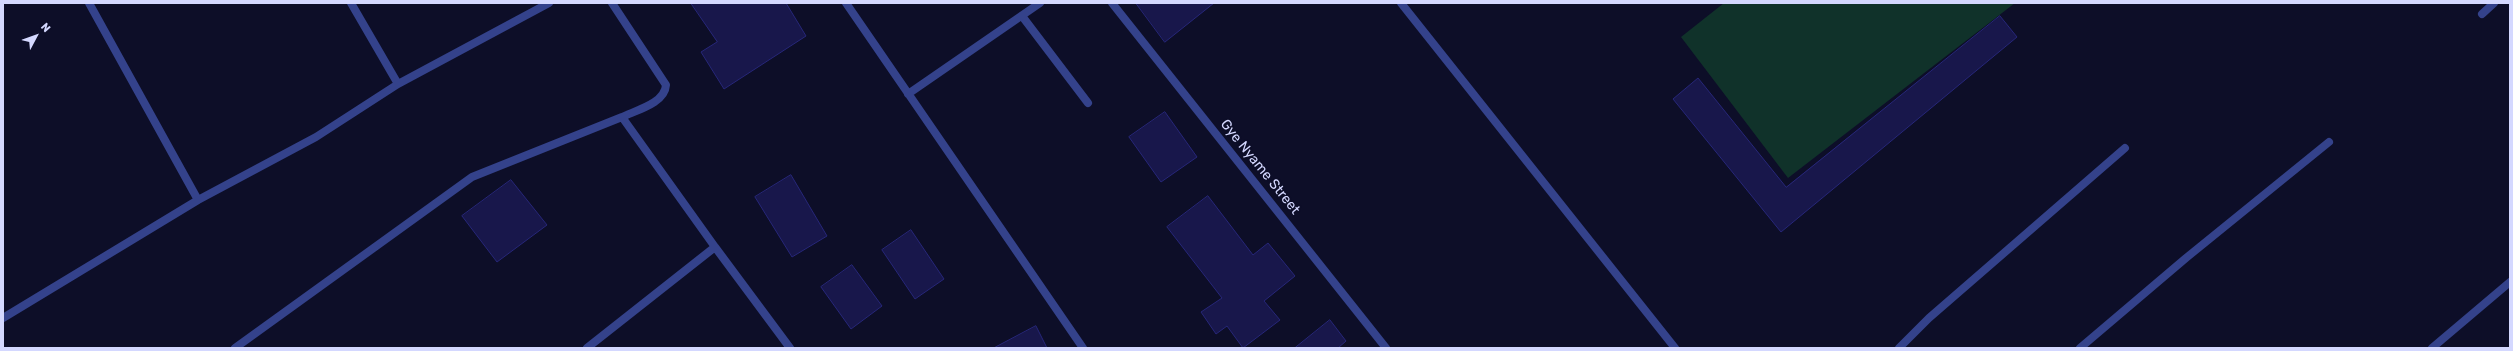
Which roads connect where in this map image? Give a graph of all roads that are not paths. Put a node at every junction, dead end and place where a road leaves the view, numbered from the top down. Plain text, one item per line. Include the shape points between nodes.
1 (89, 3) edge
2 (351, 3) edge
3 (550, 3) edge
4 (612, 3) edge
5 (846, 3) edge
6 (1040, 3) edge
7 (1112, 3) edge
8 (1401, 3) edge
9 (2494, 3) edge
10 (2482, 14) dead end
11 (1022, 16) junction
12 (398, 84) junction
13 (908, 94) junction
14 (1088, 103) dead end
15 (622, 117) junction
16 (2329, 142) dead end
17 (2125, 148) dead end
18 (198, 200) junction
19 (715, 247) junction
20 (2510, 282) edge
21 (3, 318) edge
22 (235, 348) edge
23 (587, 348) edge
24 (790, 348) edge
25 (1083, 348) edge
26 (1386, 348) edge
27 (1675, 348) edge
28 (1899, 348) edge
29 (2080, 348) edge
30 (2432, 348) edge

1 - 18 street
2 - 12 street
3 - 12 street
4 - 15 street via 666,84 666,92 658,100
5 - 13 street
6 - 11 street
7 - 26 street, Gye Nyame Street
8 - 27 street
9 - 10 street
11 - 13 street
11 - 14 street
12 - 18 street via 316,137
13 - 25 street
15 - 19 street
15 - 22 street via 472,177
16 - 29 street
17 - 28 street via 1929,318
18 - 21 street
19 - 23 street
19 - 24 street
20 - 30 street

